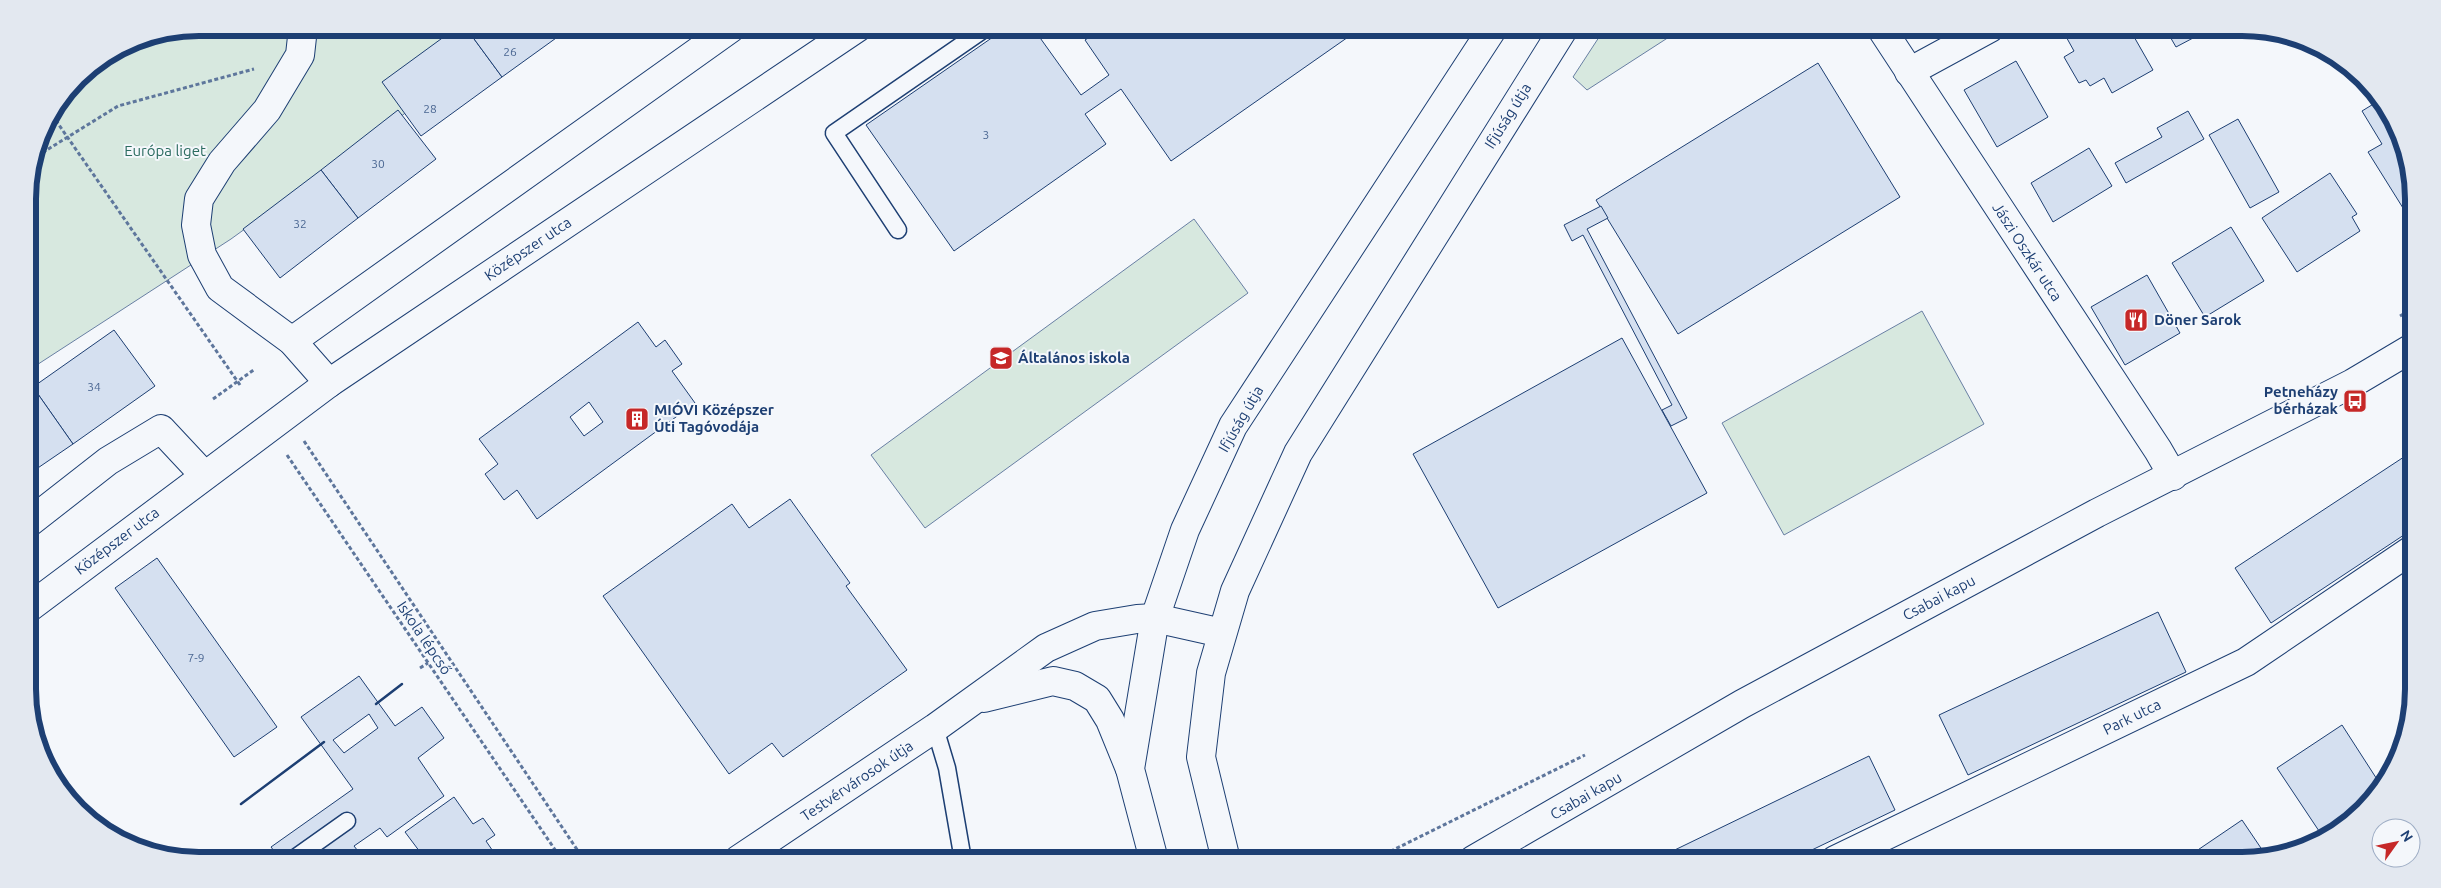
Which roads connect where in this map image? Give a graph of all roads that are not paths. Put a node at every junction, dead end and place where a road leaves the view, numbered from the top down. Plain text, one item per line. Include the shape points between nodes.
1 (301, 36) edge
2 (720, 36) edge
3 (844, 36) edge
4 (974, 36) edge
5 (1488, 36) edge
6 (1559, 36) edge
7 (1886, 36) edge
8 (1975, 36) edge
9 (1909, 72) junction
10 (898, 230) dead end
11 (292, 341) junction
12 (2405, 352) edge
13 (329, 383) junction
14 (204, 475) junction
15 (2173, 476) junction
16 (36, 517) edge
17 (2405, 554) edge
18 (36, 602) edge
19 (1155, 618) junction
20 (1222, 633) junction
21 (975, 700) junction
22 (935, 728) junction
23 (1130, 769) junction
24 (347, 821) dead end
25 (1488, 851) edge
26 (1854, 851) edge
27 (303, 852) edge
28 (750, 852) edge
29 (962, 852) edge
30 (1152, 852) edge
31 (1224, 852) edge

1 - 11 street via 300,55 267,110 222,162 200,199 196,224 202,254 220,288
2 - 11 street
3 - 13 street, Középszer utca
4 - 10 lane via 834,133
5 - 19 street, Ifjúság útja via 1233,426 1184,530
6 - 20 street, Ifjúság útja via 1298,453 1235,591
7 - 9 street, Jászi Oszkár utca
8 - 9 street
9 - 15 street, Jászi Oszkár utca
11 - 13 street
12 - 15 street, Csabai kapu via 2353,383
13 - 14 street, Középszer utca
14 - 16 street via 161,429 108,460
14 - 18 street, Középszer utca
15 - 25 street, Csabai kapu via 1742,704
17 - 26 street, Park utca via 2246,662
19 - 20 street, Testvérvárosok útja
19 - 21 street, Testvérvárosok útja via 1095,626 1046,648
19 - 23 street, Ifjúság útja
20 - 31 street, Ifjúság útja via 1211,672 1201,757
21 - 22 street, Testvérvárosok útja
21 - 23 street, Testvérvárosok útja via 1053,681 1075,686 1097,698 1110,720
22 - 28 street, Testvérvárosok útja
22 - 29 lane via 947,768
23 - 30 street, Ifjúság útja
24 - 27 lane

